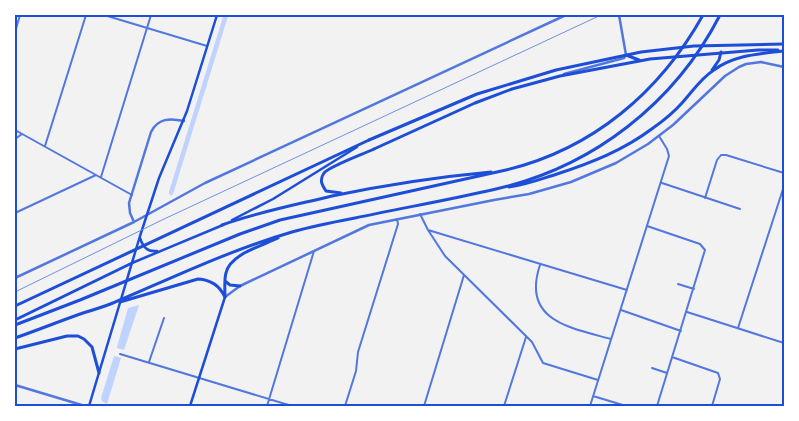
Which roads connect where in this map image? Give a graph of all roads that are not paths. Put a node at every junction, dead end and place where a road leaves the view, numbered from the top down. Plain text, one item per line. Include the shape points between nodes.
1 (20, 15) edge
2 (86, 15) edge
3 (104, 15) edge
4 (151, 15) edge
5 (217, 15) edge
6 (566, 15) edge
7 (618, 15) edge
8 (703, 15) edge
9 (720, 15) edge
10 (147, 28) junction
11 (15, 32) edge
12 (715, 44) junction
13 (784, 44) edge
14 (207, 46) junction
15 (784, 51) edge
16 (721, 52) junction
17 (626, 55) junction
18 (642, 60) junction
19 (784, 67) edge
20 (711, 71) junction
21 (560, 76) junction
22 (503, 85) junction
23 (505, 92) junction
24 (184, 121) junction
25 (15, 130) edge
26 (22, 134) junction
27 (659, 136) junction
28 (15, 139) edge
29 (369, 140) junction
30 (46, 146) junction
31 (506, 170) junction
32 (784, 173) edge
33 (96, 175) junction
34 (101, 177) junction
35 (661, 183) junction
36 (784, 186) edge
37 (498, 189) junction
38 (352, 192) junction
39 (132, 194) junction
40 (783, 194) edge
41 (705, 198) junction
42 (740, 209) dead end
43 (15, 212) edge
44 (420, 214) junction
45 (397, 219) junction
46 (134, 222) junction
47 (222, 225) junction
48 (648, 226) junction
49 (428, 230) junction
50 (293, 232) junction
51 (140, 236) junction
52 (161, 251) junction
53 (314, 251) junction
54 (132, 263) junction
55 (540, 264) junction
56 (464, 275) junction
57 (15, 278) edge
58 (225, 281) junction
59 (678, 284) dead end
60 (240, 286) junction
61 (694, 289) junction
62 (627, 290) junction
63 (225, 297) junction
64 (110, 304) junction
65 (15, 306) edge
66 (621, 310) junction
67 (687, 312) junction
68 (164, 318) dead end
69 (15, 320) edge
70 (15, 324) edge
71 (738, 328) junction
72 (681, 330) junction
73 (526, 337) junction
74 (15, 338) edge
75 (611, 339) junction
76 (784, 343) edge
77 (15, 349) edge
78 (120, 354) dead end
79 (672, 357) junction
80 (149, 362) junction
81 (784, 364) edge
82 (783, 367) edge
83 (652, 368) dead end
84 (99, 373) junction
85 (667, 373) junction
86 (199, 378) junction
87 (598, 380) junction
88 (15, 385) edge
89 (593, 396) junction
90 (270, 399) junction
91 (85, 406) edge
92 (90, 406) edge
93 (190, 406) edge
94 (268, 406) edge
95 (292, 406) edge
96 (345, 406) edge
97 (424, 406) edge
98 (504, 406) edge
99 (590, 406) edge
100 (626, 406) edge
101 (657, 406) edge
102 (712, 406) edge

1 - 11 street
2 - 30 street
3 - 10 street
4 - 10 street
5 - 14 main road
6 - 46 street via 205,183
7 - 17 street
8 - 31 main road via 667,68 637,101 597,131 548,158
9 - 37 main road via 688,67 638,120 595,149 545,174
10 - 14 street
10 - 34 street
12 - 13 main road
12 - 16 main road
12 - 17 main road
14 - 24 main road
15 - 16 main road
15 - 20 main road via 737,58
16 - 18 main road
16 - 20 main road via 720,60
17 - 18 main road
17 - 21 street via 622,60
17 - 22 main road
18 - 21 main road
19 - 27 street via 761,62 739,67 724,76
20 - 37 main road via 670,114 622,148 536,182
21 - 23 main road
22 - 23 main road
22 - 29 main road via 449,104
23 - 38 main road via 454,111 323,174 321,180 326,191
24 - 39 street via 164,120 153,128
24 - 51 main road via 158,178
25 - 26 street
26 - 28 street
26 - 30 street
27 - 35 street via 669,152
27 - 44 street via 627,157 571,182 529,194
29 - 47 main road
29 - 65 main road
30 - 33 street
31 - 38 main road
31 - 70 main road via 280,220
32 - 41 street via 721,155
33 - 34 street
33 - 43 street
34 - 39 street
35 - 41 street
35 - 48 street
36 - 40 street
37 - 50 main road
38 - 47 main road via 274,209
39 - 46 street via 130,208
40 - 71 street
41 - 42 street
44 - 45 street
44 - 49 street
45 - 53 street via 369,225
45 - 96 street
46 - 57 street
47 - 52 main road
48 - 61 street via 705,248
48 - 62 street
49 - 55 street
49 - 56 street via 445,256
50 - 58 main road via 235,258 227,268
50 - 64 main road via 235,251
51 - 52 main road via 148,250
51 - 54 main road
52 - 54 main road
53 - 60 street
53 - 90 street
54 - 69 main road
54 - 84 main road
55 - 62 street
55 - 75 street via 536,290 541,306 549,316 566,327
56 - 73 street
56 - 97 street
58 - 60 main road
58 - 63 main road
59 - 61 street
60 - 63 street
61 - 67 street
62 - 66 street
63 - 64 main road via 216,285 198,279
63 - 86 main road
64 - 74 main road
66 - 72 street
66 - 75 street
67 - 71 street
67 - 72 street
68 - 80 street
71 - 76 street
72 - 79 street
73 - 87 street via 543,363
73 - 98 street
75 - 87 street
77 - 84 main road via 78,336 92,347
78 - 80 street
79 - 85 street
79 - 102 street via 719,375
80 - 86 street
81 - 82 street
83 - 85 street
84 - 92 main road
85 - 101 street
86 - 90 street
86 - 93 main road
87 - 89 street
88 - 91 street
89 - 99 street
89 - 100 street
90 - 94 street
90 - 95 street

